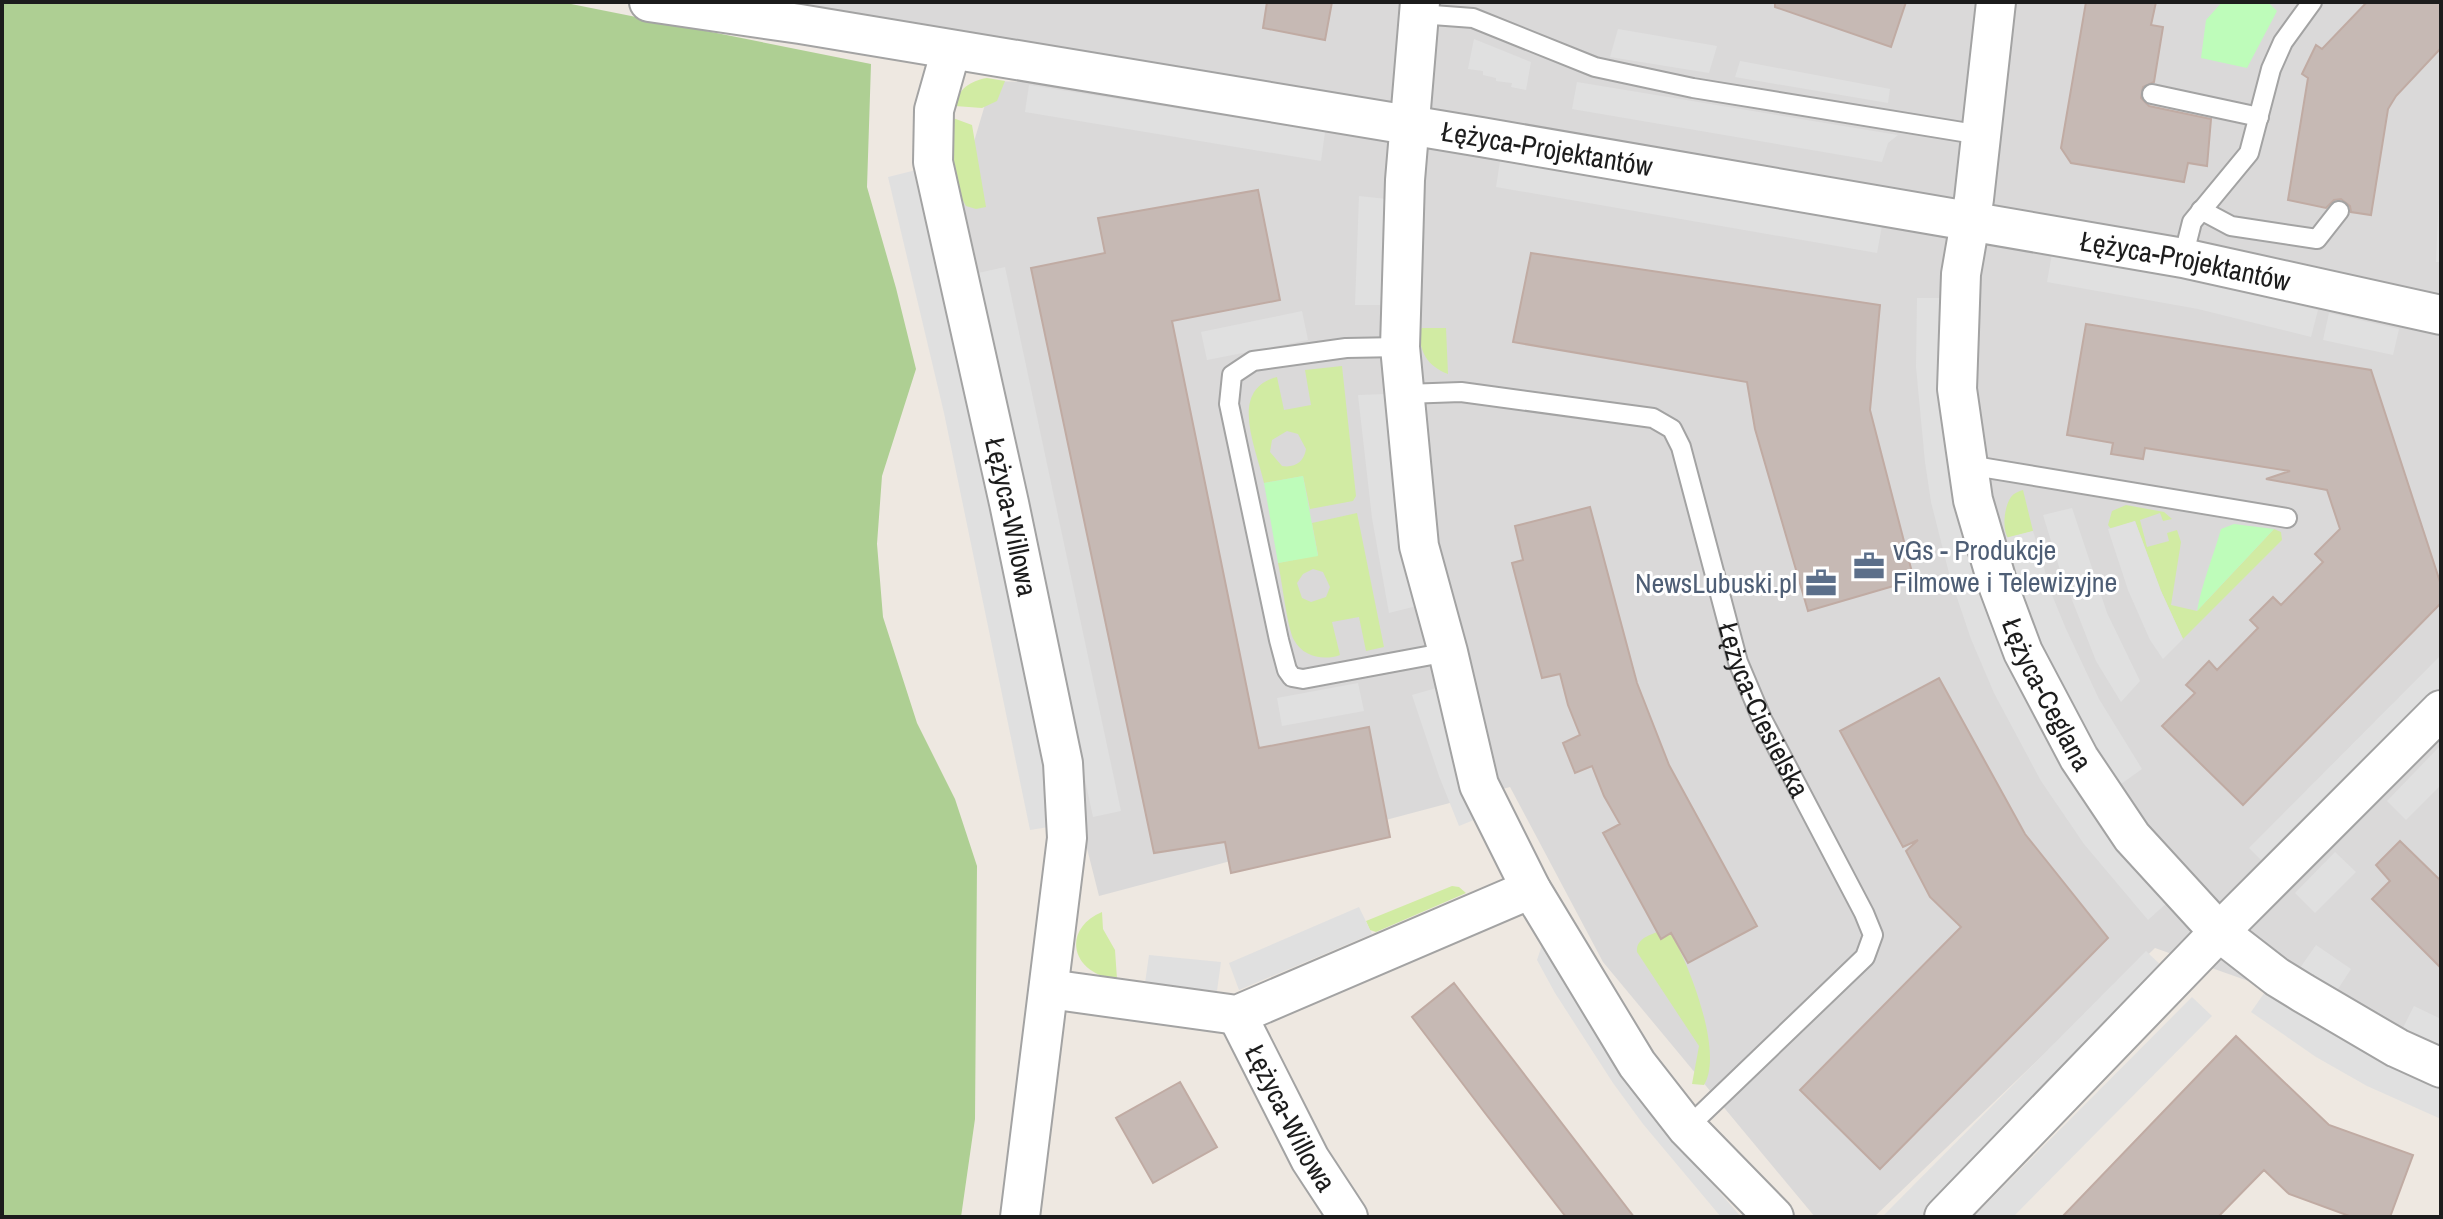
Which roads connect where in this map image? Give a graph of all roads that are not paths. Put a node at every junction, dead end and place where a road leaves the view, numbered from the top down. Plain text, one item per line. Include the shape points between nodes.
1 (649, 2) edge
2 (1996, 2) edge
3 (2312, 2) edge
4 (1420, 8) edge
5 (803, 13) edge
6 (951, 50) junction
7 (2152, 94) dead end
8 (2259, 117) junction
9 (1411, 126) junction
10 (1981, 135) junction
11 (2201, 210) junction
12 (2339, 211) dead end
13 (1971, 223) junction
14 (2183, 258) junction
15 (2441, 315) edge
16 (1400, 347) junction
17 (1405, 394) junction
18 (1968, 465) junction
19 (2287, 518) dead end
20 (1448, 652) junction
21 (2441, 710) edge
22 (1531, 889) junction
23 (2219, 932) junction
24 (1049, 989) junction
25 (1237, 1015) junction
26 (2441, 1068) edge
27 (1687, 1128) junction
28 (1020, 1217) edge
29 (1348, 1217) edge
30 (1774, 1217) edge
31 (1944, 1217) edge

1 - 5 street, Łężyca-Projektantów
2 - 10 street, Łężyca-Ceglana
3 - 8 lane via 2283,42
4 - 9 street
4 - 10 lane via 1473,18 1595,67
5 - 6 street, Łężyca-Projektantów
6 - 9 street, Łężyca-Projektantów
6 - 24 street, Łężyca-Willowa via 934,110 933,162 1063,763 1067,838
7 - 8 lane
8 - 11 lane via 2249,153
9 - 13 street, Łężyca-Projektantów
9 - 16 street
10 - 13 street, Łężyca-Ceglana
11 - 12 lane via 2231,226 2317,239
11 - 14 lane via 2192,222
13 - 14 street, Łężyca-Projektantów
13 - 18 street, Łężyca-Ceglana via 1961,274 1957,389
14 - 15 street, Łężyca-Projektantów
16 - 17 street
16 - 20 lane via 1346,348 1253,361 1232,375 1229,404 1279,640 1292,677
17 - 20 street via 1419,546
17 - 27 lane, Łężyca-Ciesielska via 1461,392 1653,418 1672,429 1738,662 1873,935 1865,957
18 - 19 lane
18 - 23 street, Łężyca-Ceglana via 1998,585 2023,652 2059,722 2140,848
20 - 22 street via 1479,785
21 - 23 street
22 - 25 street, Łężyca-Willowa
22 - 27 street via 1637,1064
23 - 26 street, Łężyca-Ceglana via 2303,993
23 - 31 street
24 - 25 street, Łężyca-Willowa
24 - 28 street, Łężyca-Willowa
25 - 29 street, Łężyca-Willowa via 1310,1159
27 - 30 street

